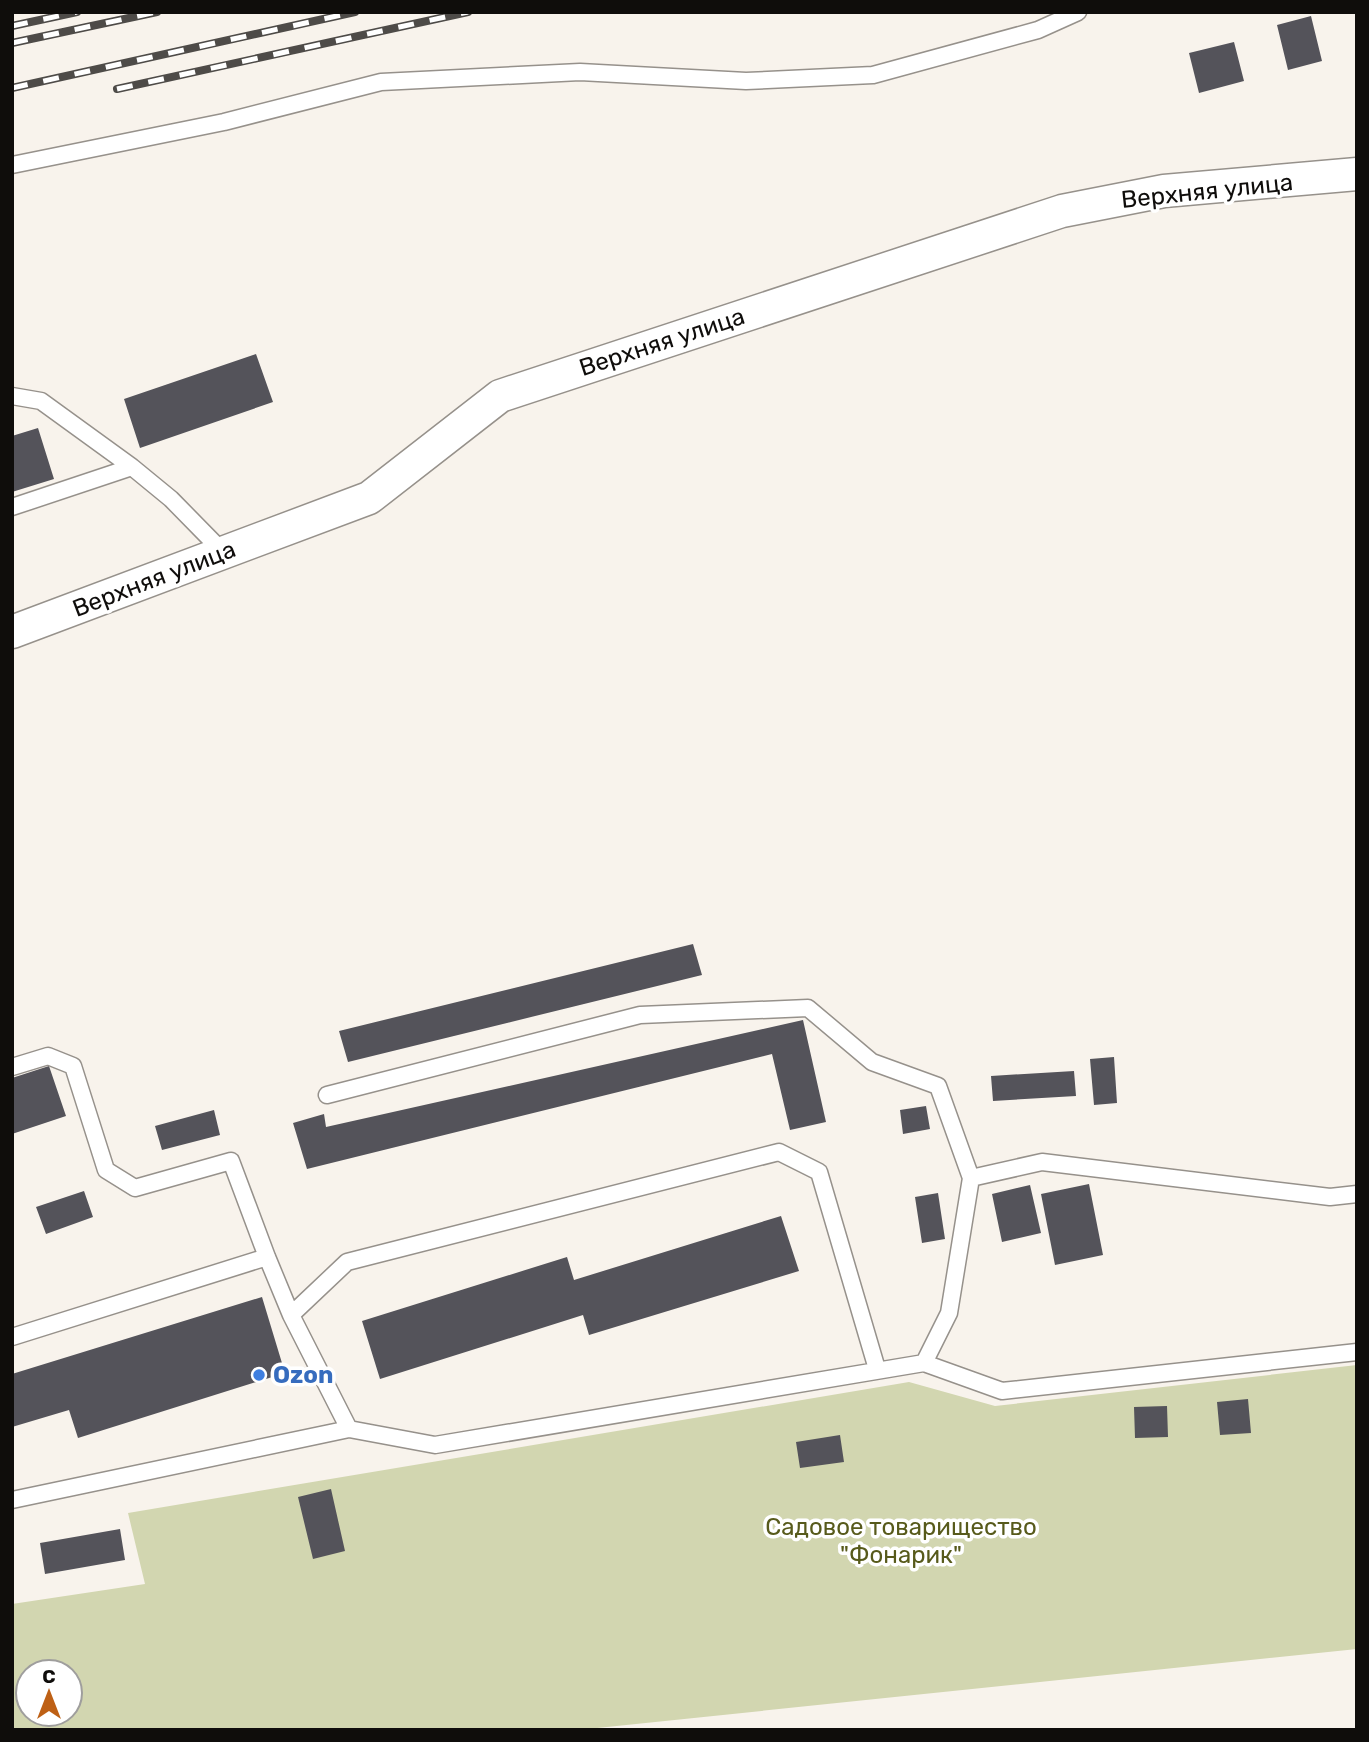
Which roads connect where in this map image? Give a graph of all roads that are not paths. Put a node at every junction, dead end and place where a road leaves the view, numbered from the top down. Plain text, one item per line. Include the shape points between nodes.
1 (1078, 12) edge
2 (12, 165) edge
3 (1357, 174) edge
4 (12, 396) edge
5 (132, 467) junction
6 (12, 507) edge
7 (224, 553) junction
8 (12, 632) edge
9 (12, 1067) edge
10 (327, 1095) dead end
11 (971, 1178) junction
12 (1357, 1194) edge
13 (267, 1258) junction
14 (291, 1315) junction
15 (12, 1337) edge
16 (1357, 1352) edge
17 (924, 1363) junction
18 (877, 1369) junction
19 (349, 1429) junction
20 (12, 1500) edge

1 - 2 lane via 1038,30 873,75 746,81 579,72 381,82 224,122
3 - 7 street, Верхняя улица via 1164,191 1062,211 500,396 369,498
4 - 5 lane via 41,401
5 - 6 lane
5 - 7 lane
7 - 8 street, Верхняя улица
9 - 13 lane via 48,1056 73,1066 106,1170 135,1188 231,1161
10 - 11 lane via 640,1015 808,1008 872,1062 938,1086
11 - 12 lane via 1042,1162 1330,1196
11 - 17 lane via 949,1313
13 - 14 lane
13 - 15 lane
14 - 18 lane via 347,1262 779,1152 820,1172
14 - 19 lane
16 - 17 lane via 1002,1391
17 - 18 lane
18 - 19 lane via 435,1445
19 - 20 lane

